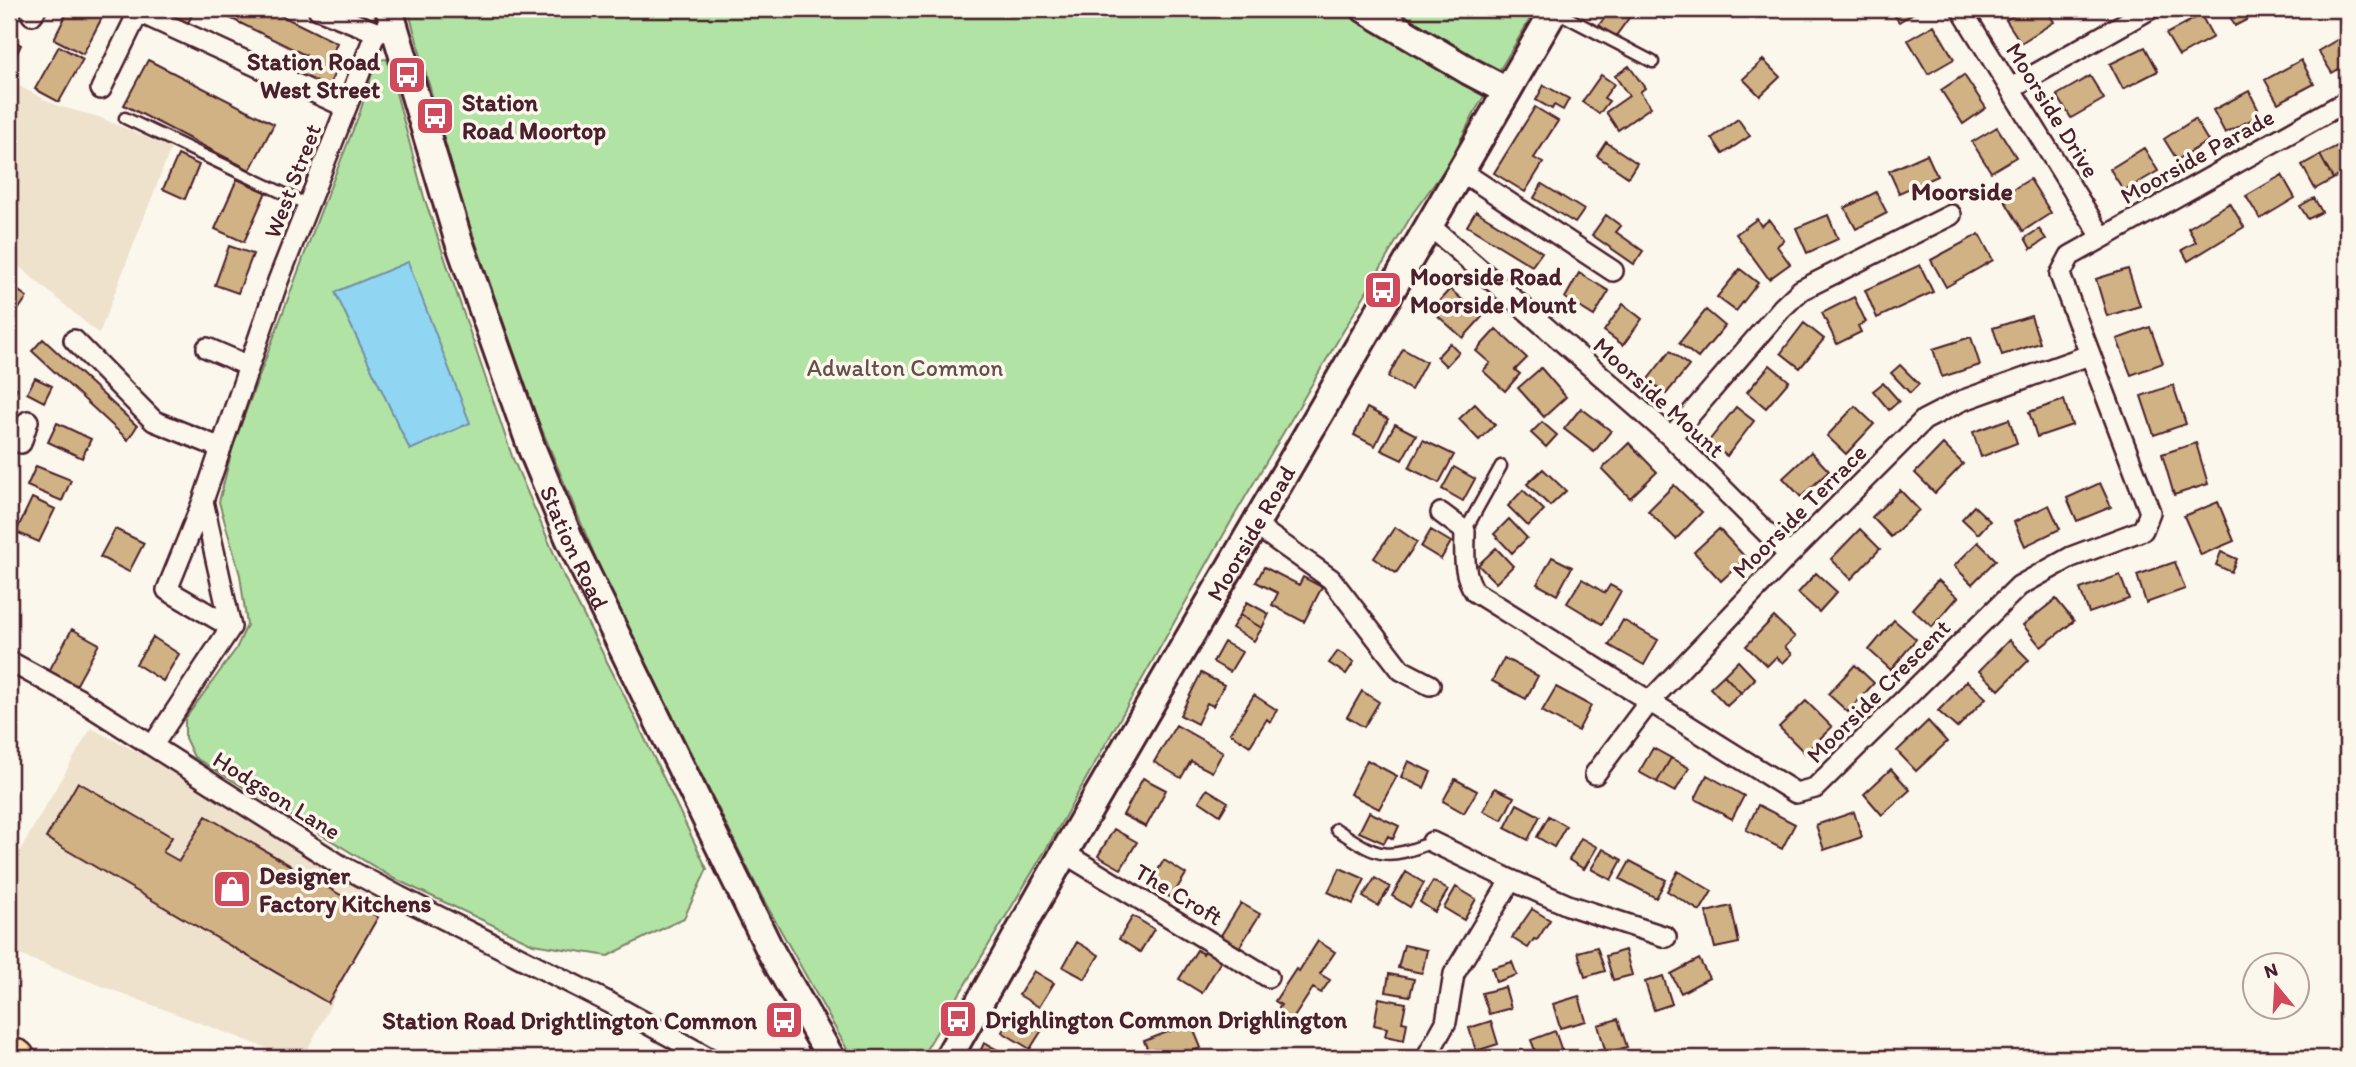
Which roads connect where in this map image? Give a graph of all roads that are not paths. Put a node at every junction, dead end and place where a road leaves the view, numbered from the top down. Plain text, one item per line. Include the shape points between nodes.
1 (318, 9) edge
2 (1365, 9) edge
3 (1961, 9) edge
4 (2150, 9) edge
5 (137, 10) edge
6 (1555, 10) edge
7 (387, 23) edge
8 (1653, 62) dead end
9 (2011, 88) junction
10 (101, 89) dead end
11 (1507, 91) junction
12 (2347, 101) edge
13 (346, 107) junction
14 (125, 118) dead end
15 (1461, 171) junction
16 (309, 206) junction
17 (1951, 215) dead end
18 (1429, 225) junction
19 (2102, 237) junction
20 (2070, 256) joint
21 (1613, 271) dead end
22 (74, 341) dead end
23 (207, 348) dead end
24 (2089, 355) junction
25 (249, 366) junction
26 (28, 421) dead end
27 (9, 435) edge
28 (1671, 437) junction
29 (221, 448) junction
30 (1501, 466) dead end
31 (204, 501) junction
32 (1441, 513) dead end
33 (1255, 525) junction
34 (1465, 531) junction
35 (1789, 555) junction
36 (231, 627) junction
37 (9, 662) edge
38 (1430, 685) dead end
39 (1650, 701) junction
40 (153, 745) junction
41 (1595, 774) dead end
42 (1336, 829) dead end
43 (1432, 842) joint
44 (1064, 853) junction
45 (1511, 880) junction
46 (1666, 937) dead end
47 (1268, 977) dead end
48 (9, 1055) edge
49 (17, 1058) edge
50 (708, 1058) edge
51 (831, 1058) edge
52 (948, 1058) edge
53 (1426, 1058) edge

1 - 7 street
2 - 11 street
3 - 9 street, Moorside Drive
4 - 9 street
5 - 10 street
5 - 13 street
6 - 8 lane, Moorside Road
6 - 11 street, Moorside Road
7 - 13 street, West Street
7 - 51 street, Station Road via 532,450 569,538 771,951
9 - 19 street, Moorside Drive
11 - 15 street, Moorside Road
12 - 19 street, Moorside Parade
13 - 16 street, West Street
14 - 16 lane
15 - 18 street, Moorside Road
15 - 21 street
16 - 25 street, West Street
17 - 28 street via 1801,290
18 - 28 street, Moorside Mount
18 - 33 street, Moorside Road
19 - 20 street, Moorside Parade
20 - 24 street, Moorside Crescent via 2060,275
22 - 29 street via 154,421
23 - 25 street
24 - 35 street, Moorside Terrace via 1961,401 1924,420
24 - 39 street, Moorside Crescent via 2150,512 2143,530 2071,557 2020,586 1815,788 1796,793
25 - 29 street, West Street
26 - 27 street via 21,443
28 - 35 street, Moorside Mount
29 - 31 street, West Street
30 - 34 lane
31 - 36 street, West Street
31 - 36 street, West Street via 167,590
32 - 34 street
33 - 38 street via 1331,579 1401,670
33 - 44 street, Moorside Road
34 - 39 street, Moorside Crescent via 1465,566 1475,592
35 - 39 street, Moorside Terrace
36 - 40 street
37 - 40 street, Hodgson Lane
39 - 41 street, Moorside Terrace
40 - 50 street, Hodgson Lane via 341,864
42 - 43 lane via 1373,852 1405,853
43 - 45 street
44 - 47 street, The Croft
44 - 52 street, Moorside Road
45 - 46 street via 1568,905
45 - 53 street via 1454,974 1446,1022
48 - 49 highway

